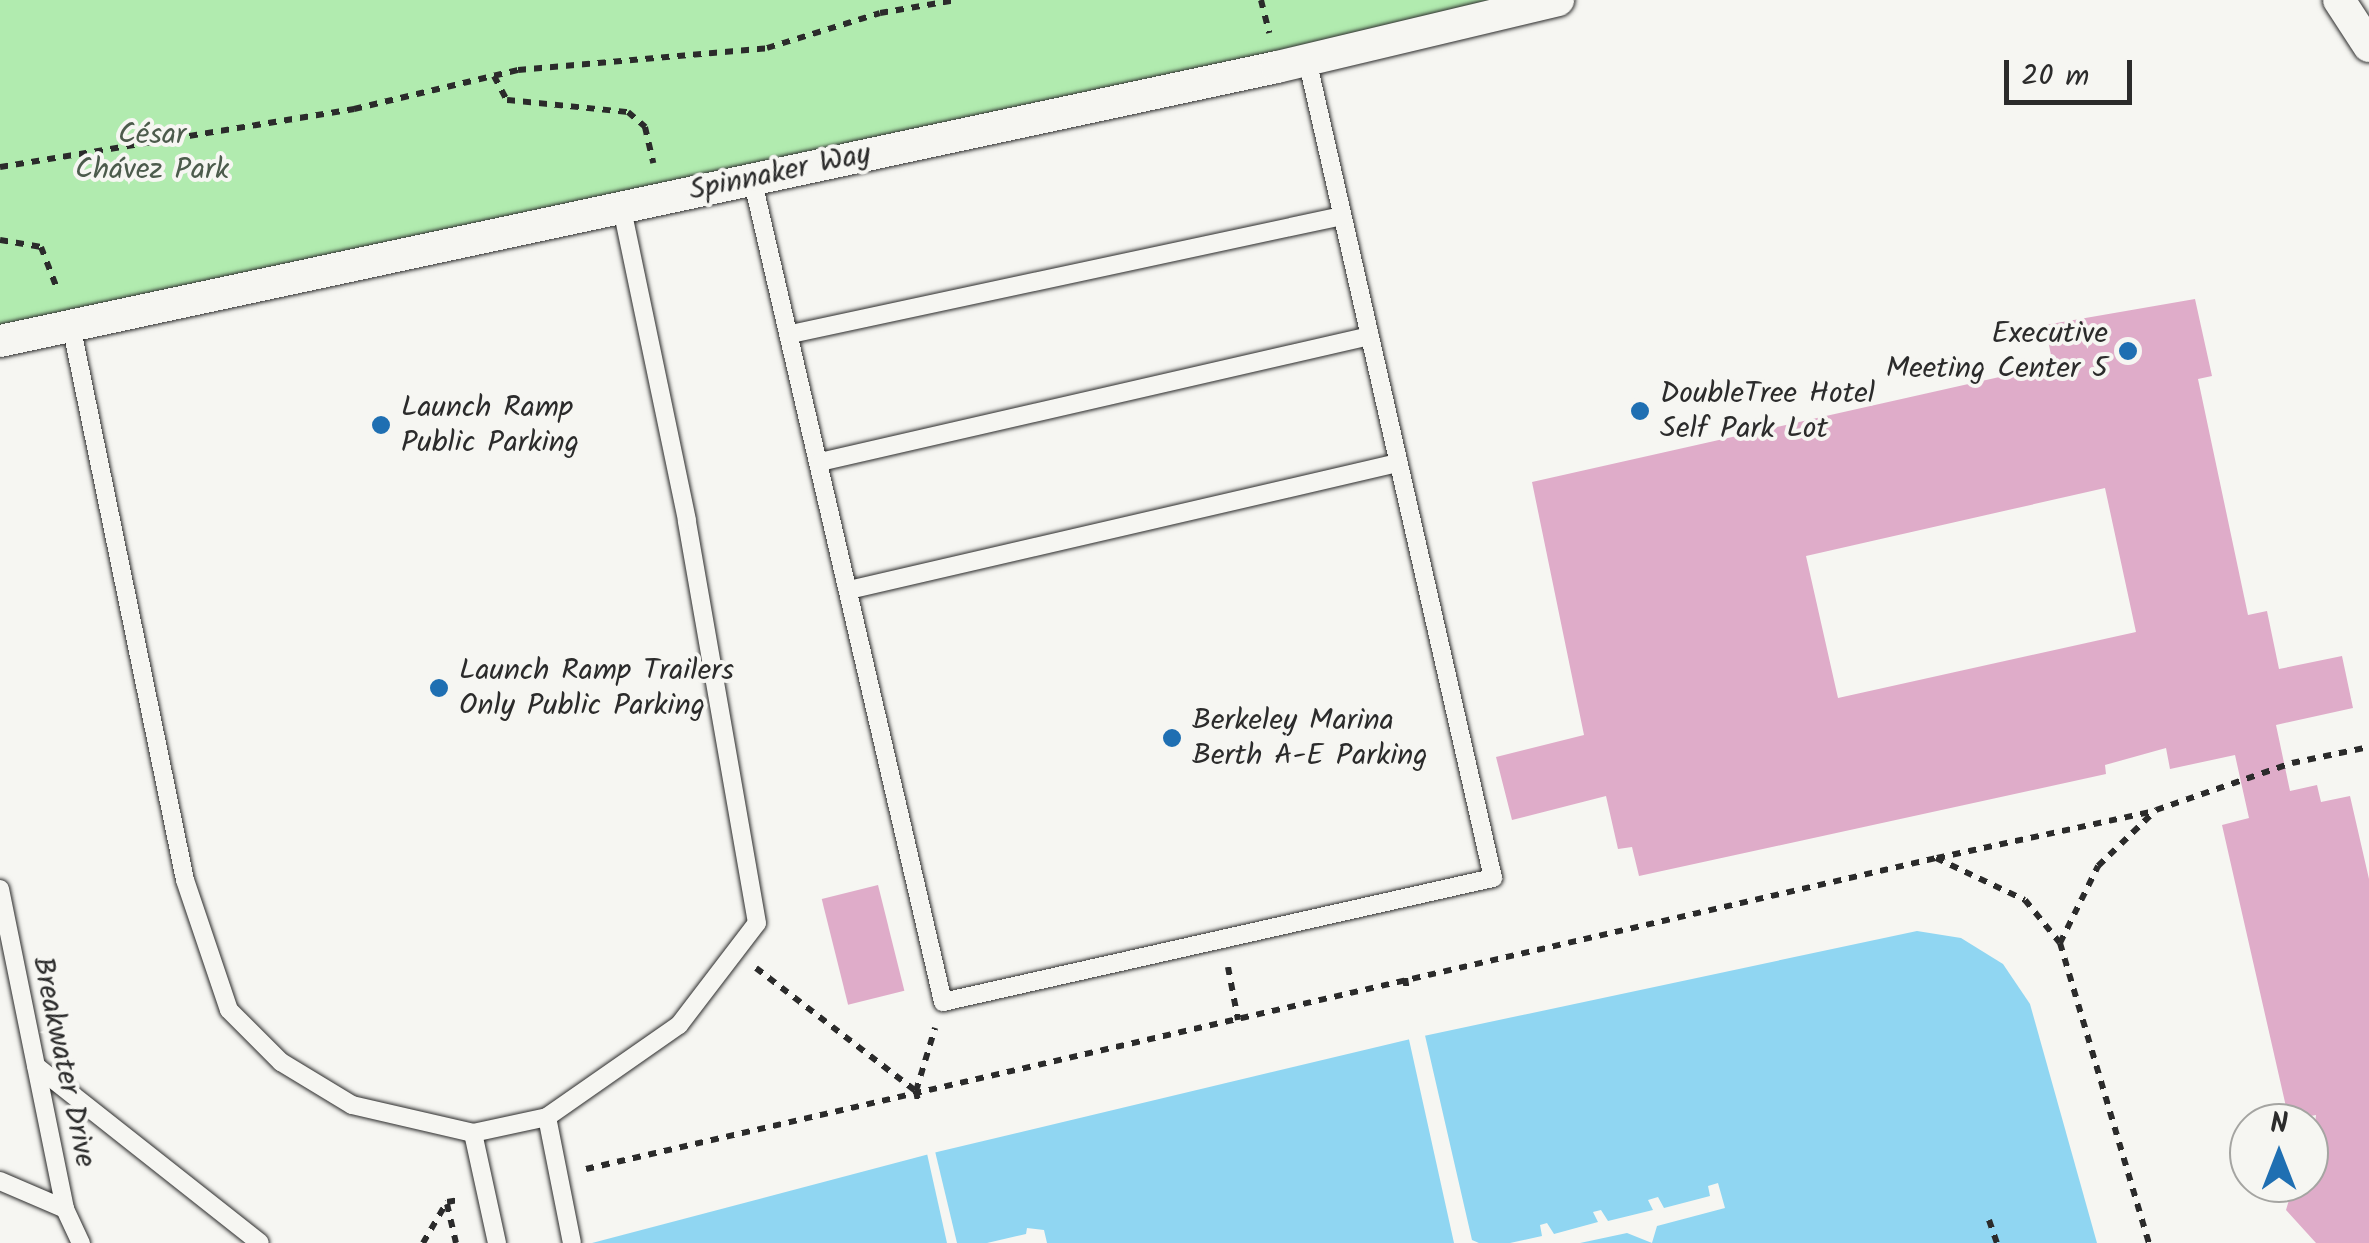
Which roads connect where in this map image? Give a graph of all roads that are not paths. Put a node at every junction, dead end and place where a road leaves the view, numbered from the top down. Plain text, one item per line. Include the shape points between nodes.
1 (1558, 0) edge
2 (2339, 0) edge
3 (2369, 46) edge
4 (1307, 59) junction
5 (752, 178) junction
6 (621, 205) junction
7 (1342, 216) junction
8 (71, 325) junction
9 (791, 334) junction
10 (1370, 336) junction
11 (0, 340) edge
12 (820, 462) junction
13 (1398, 463) junction
14 (849, 590) junction
15 (0, 889) edge
16 (36, 1066) junction
17 (546, 1117) junction
18 (473, 1133) junction
19 (0, 1181) edge
20 (65, 1210) junction
21 (82, 1243) edge
22 (260, 1243) edge
23 (497, 1243) edge
24 (572, 1243) edge

1 - 4 street, Spinnaker Way
2 - 3 street
4 - 5 street, Spinnaker Way
4 - 7 lane
5 - 6 street, Spinnaker Way
5 - 9 lane
6 - 8 street, Spinnaker Way
6 - 17 lane via 690,539 757,923 679,1025
7 - 9 lane
7 - 10 lane
8 - 11 street, Spinnaker Way
8 - 18 lane via 186,880 230,1010 280,1062 352,1105
9 - 12 lane
10 - 12 lane
10 - 13 lane
12 - 14 lane
13 - 14 lane
13 - 14 lane via 1492,878 943,1002
15 - 16 lane, Breakwater Drive
16 - 20 lane, Breakwater Drive
16 - 22 lane
17 - 18 lane
17 - 24 lane
18 - 23 lane
19 - 20 lane
20 - 21 lane, Breakwater Drive

